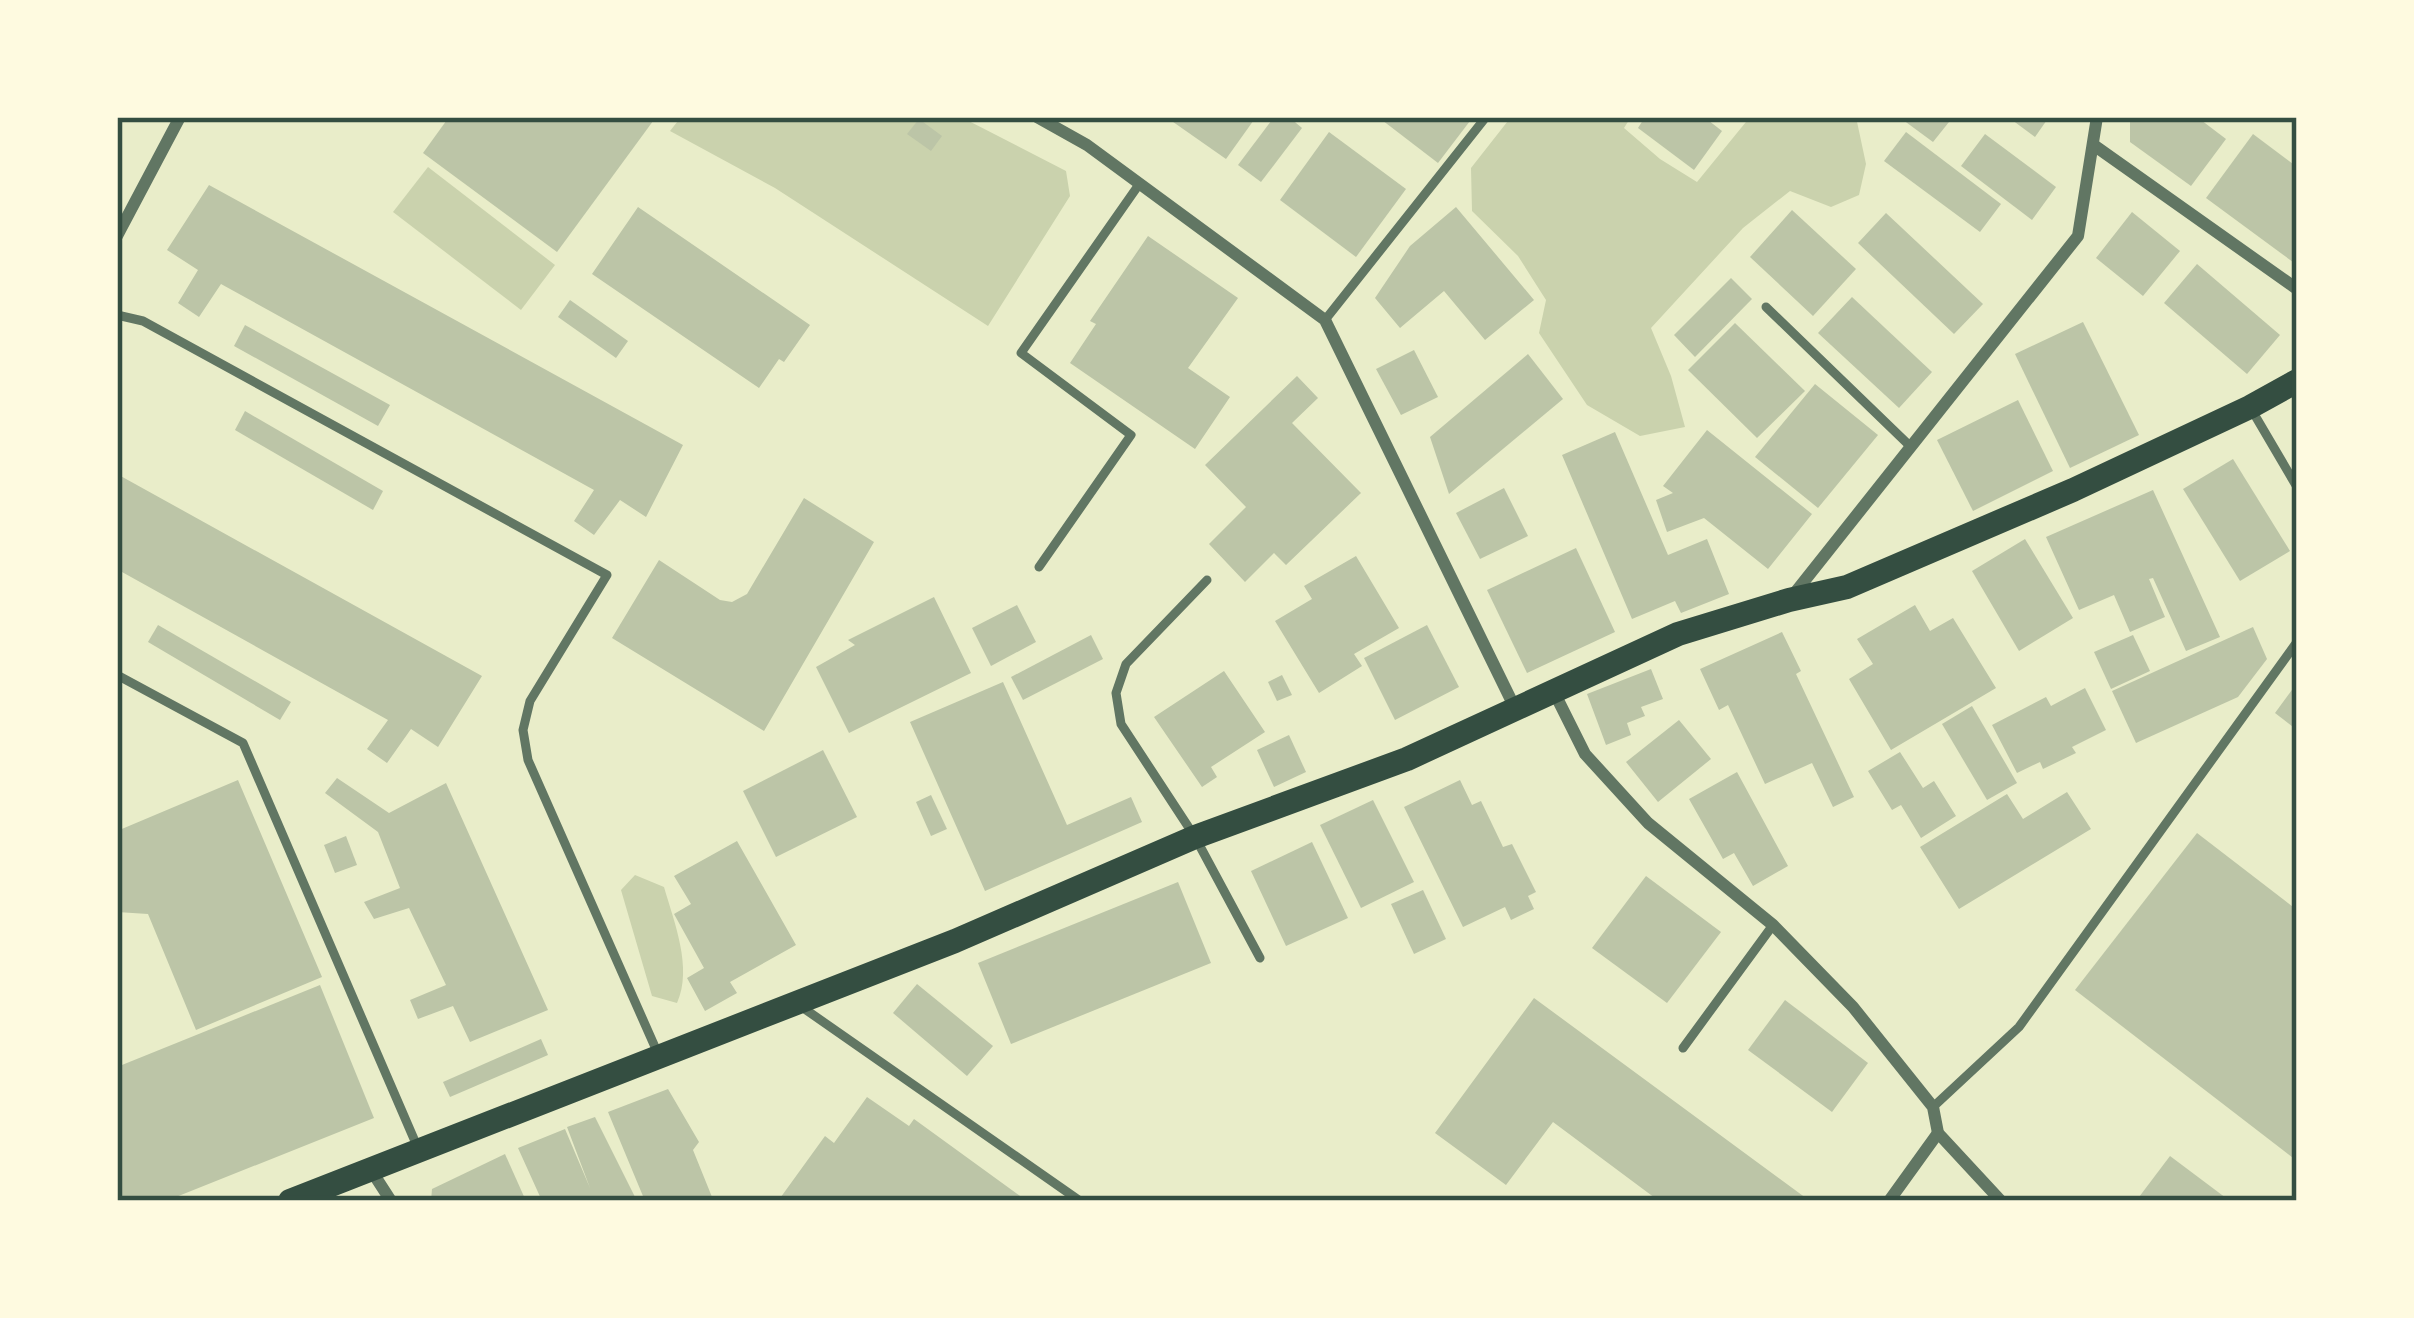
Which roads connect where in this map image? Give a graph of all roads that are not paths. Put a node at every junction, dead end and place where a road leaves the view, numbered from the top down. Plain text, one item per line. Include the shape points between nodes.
1 (180, 117) edge
2 (1037, 117) edge
3 (1486, 117) edge
4 (2097, 117) edge
5 (2095, 146) junction
6 (1140, 183) junction
7 (117, 236) edge
8 (2297, 290) edge
9 (1766, 307) dead end
10 (117, 315) edge
11 (1325, 320) junction
12 (2297, 381) edge
13 (2250, 407) junction
14 (1911, 447) junction
15 (2297, 487) edge
16 (1039, 567) dead end
17 (1207, 580) dead end
18 (1789, 600) junction
19 (2297, 641) edge
20 (117, 675) edge
21 (1552, 689) junction
22 (1515, 708) junction
23 (1195, 837) junction
24 (1774, 925) junction
25 (1260, 958) dead end
26 (797, 1003) junction
27 (1683, 1048) dead end
28 (659, 1057) junction
29 (1933, 1107) junction
30 (1938, 1133) junction
31 (419, 1151) junction
32 (371, 1170) junction
33 (290, 1201) edge
34 (392, 1201) edge
35 (1080, 1201) edge
36 (1889, 1201) edge
37 (2001, 1201) edge

1 - 7 street
2 - 6 street
3 - 11 lane
4 - 5 street
5 - 8 street
5 - 14 street via 2078,236
6 - 11 street
6 - 16 lane via 1021,353 1131,435
9 - 14 lane
10 - 28 lane via 143,321 607,575 530,701 523,730 528,760
11 - 22 street
12 - 13 main road
13 - 15 lane
13 - 18 main road via 1846,587
14 - 18 street
17 - 23 lane via 1126,664 1116,693 1121,724
18 - 21 main road via 1678,634
19 - 29 lane via 2020,1027
20 - 31 lane via 243,743
21 - 22 main road
21 - 24 street via 1585,754 1648,824
22 - 23 main road via 1407,759
23 - 25 lane
23 - 26 main road
24 - 27 lane
24 - 29 street
26 - 28 main road
26 - 35 lane
28 - 31 main road
29 - 30 street
30 - 36 street
30 - 37 street
31 - 32 main road
32 - 33 main road
32 - 34 street

